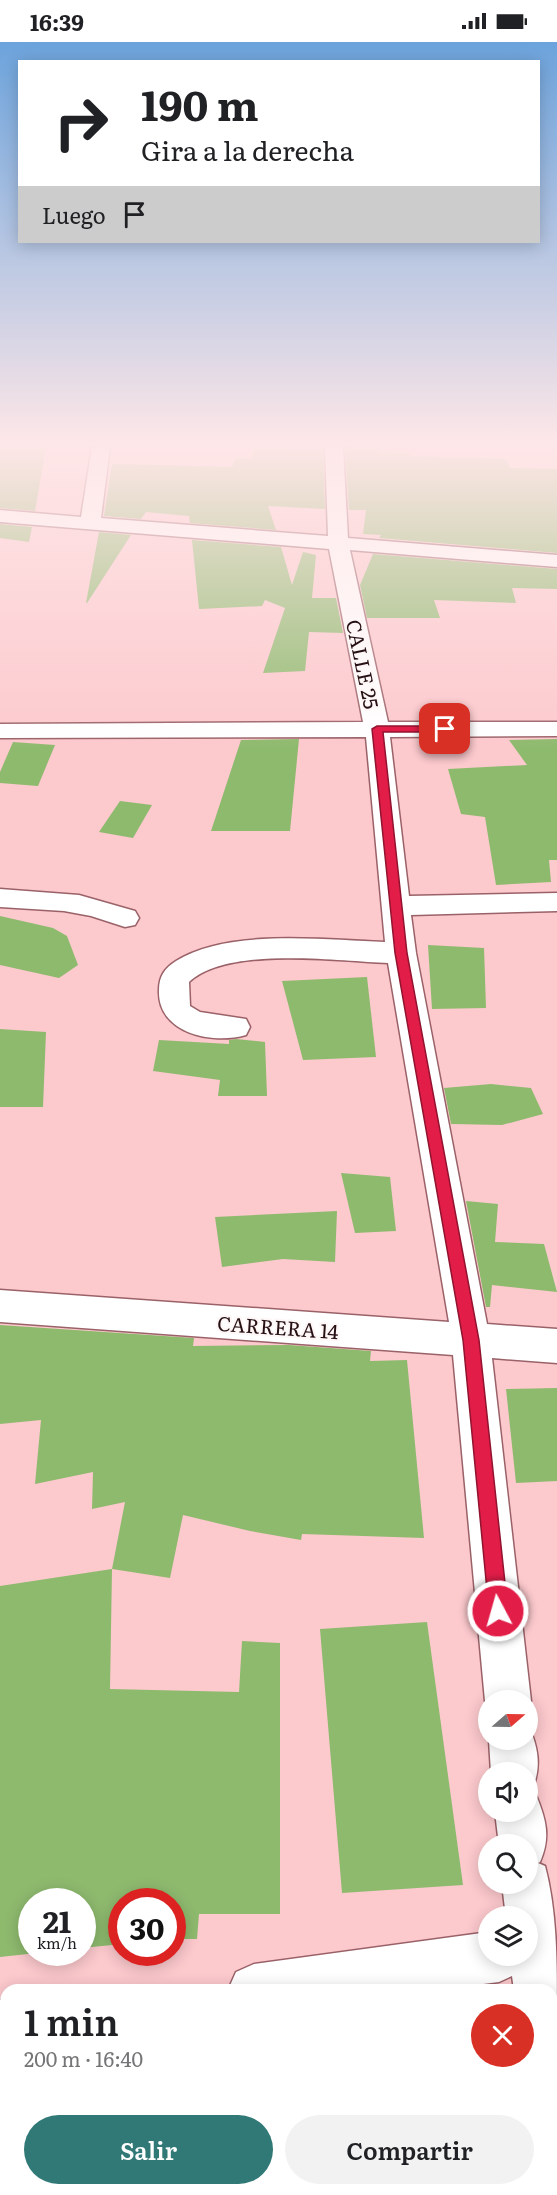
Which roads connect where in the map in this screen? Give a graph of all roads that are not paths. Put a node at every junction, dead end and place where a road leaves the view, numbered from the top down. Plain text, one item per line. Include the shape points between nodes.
1 (339, 547) edge
2 (392, 547) edge
3 (557, 561) edge
4 (377, 729) junction
5 (557, 729) edge
6 (0, 731) edge
7 (0, 898) edge
8 (557, 902) edge
9 (395, 906) junction
10 (125, 918) dead end
11 (401, 953) junction
12 (235, 1027) dead end
13 (0, 1306) edge
14 (471, 1340) junction
15 (557, 1346) edge
16 (507, 1690) edge
17 (478, 1966) edge
18 (310, 1984) edge

1 - 4 street, CALLE 25
2 - 3 street
4 - 5 street
4 - 6 street
4 - 9 street, CALLE 25
7 - 10 street via 74,902
8 - 9 street
9 - 11 street, CALLE 25
11 - 12 street via 256,949 217,956 190,966 174,979 174,1005 182,1017
11 - 14 street, CALLE 25
13 - 14 street, CARRERA 14
14 - 15 street, CARRERA 14
14 - 16 street, CALLE 25
17 - 18 street

